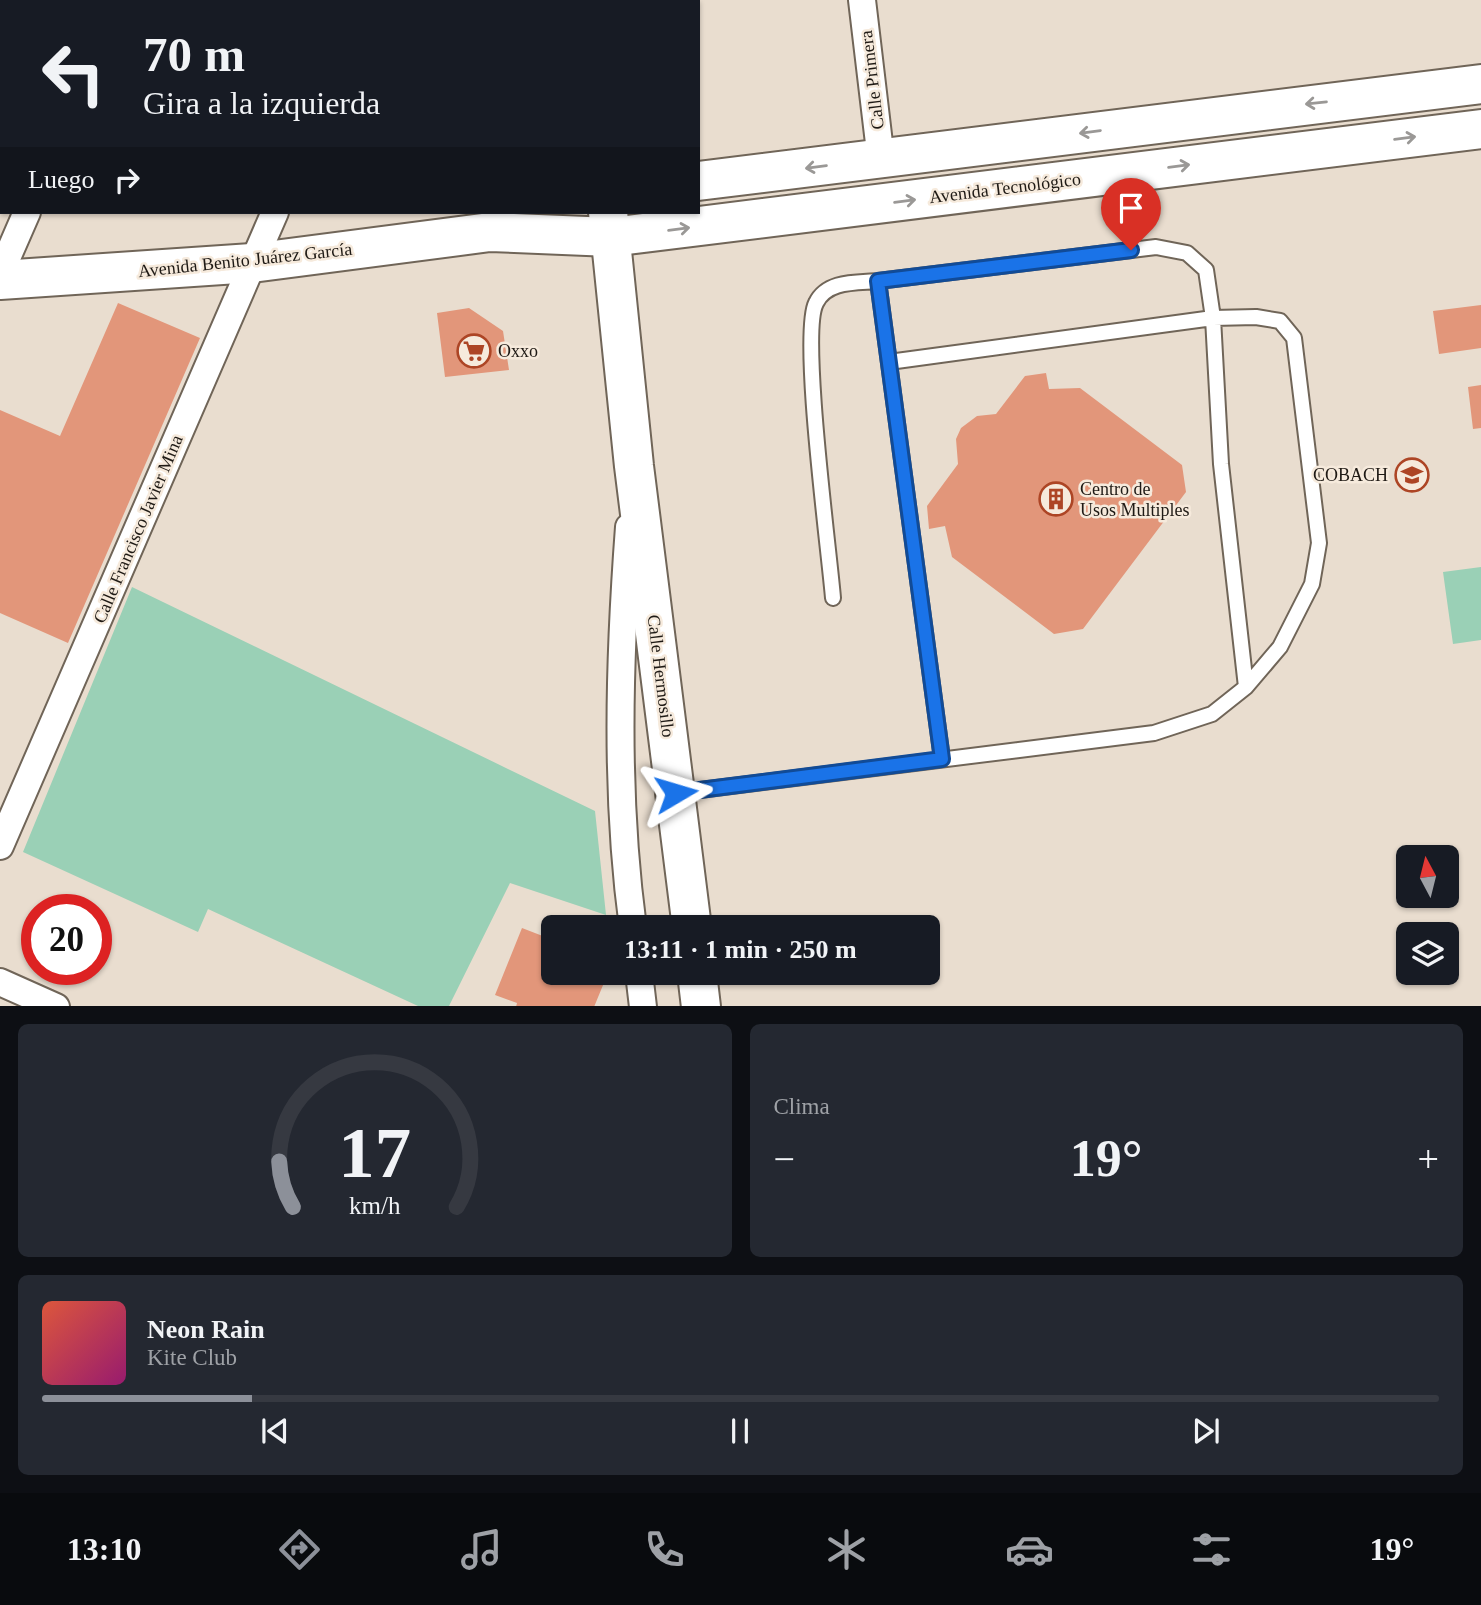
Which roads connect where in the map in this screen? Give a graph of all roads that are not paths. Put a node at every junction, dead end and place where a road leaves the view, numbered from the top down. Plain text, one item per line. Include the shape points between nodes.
1 (862, 0) edge
2 (1481, 84) edge
3 (1481, 129) edge
4 (881, 160) junction
5 (700, 181) edge
6 (26, 214) edge
7 (274, 214) edge
8 (542, 214) edge
9 (610, 225) edge
10 (490, 232) junction
11 (252, 263) junction
12 (0, 274) edge
13 (0, 280) edge
14 (878, 281) junction
15 (1213, 318) junction
16 (889, 362) junction
17 (634, 466) junction
18 (833, 598) dead end
19 (1246, 687) junction
20 (942, 759) junction
21 (676, 793) junction
22 (0, 846) edge
23 (631, 915) edge
24 (690, 915) edge
25 (0, 982) edge
26 (640, 985) edge
27 (698, 985) edge
28 (56, 1006) edge
29 (643, 1006) edge
30 (701, 1006) edge

1 - 4 street, Calle Primera
2 -> 4 main road
9 -> 3 main road, Avenida Tecnológico
4 -> 5 main road
6 - 12 street
7 - 11 street, Calle Francisco Javier Mina
8 - 10 main road, Avenida Benito Juárez García
9 - 10 main road, Avenida Benito Juárez García
9 - 17 main road, Calle Hermosillo
10 - 11 main road, Avenida Benito Juárez García
11 - 13 main road, Avenida Benito Juárez García
11 - 22 street, Calle Francisco Javier Mina
14 - 15 lane via 1156,247 1187,253 1206,270
14 - 16 lane
14 - 18 lane via 835,285 817,301 811,317
15 - 16 lane
15 - 19 lane via 1221,464
15 - 19 lane via 1280,321 1294,338 1319,543 1312,584 1297,614 1280,647
16 - 20 lane
17 - 21 main road, Calle Hermosillo
17 - 23 street, Calle Hermosillo via 621,696 621,786
19 - 20 lane via 1212,714 1154,733
20 - 21 lane
21 - 24 main road, Calle Hermosillo
25 - 28 street
26 - 29 street
27 - 30 main road

